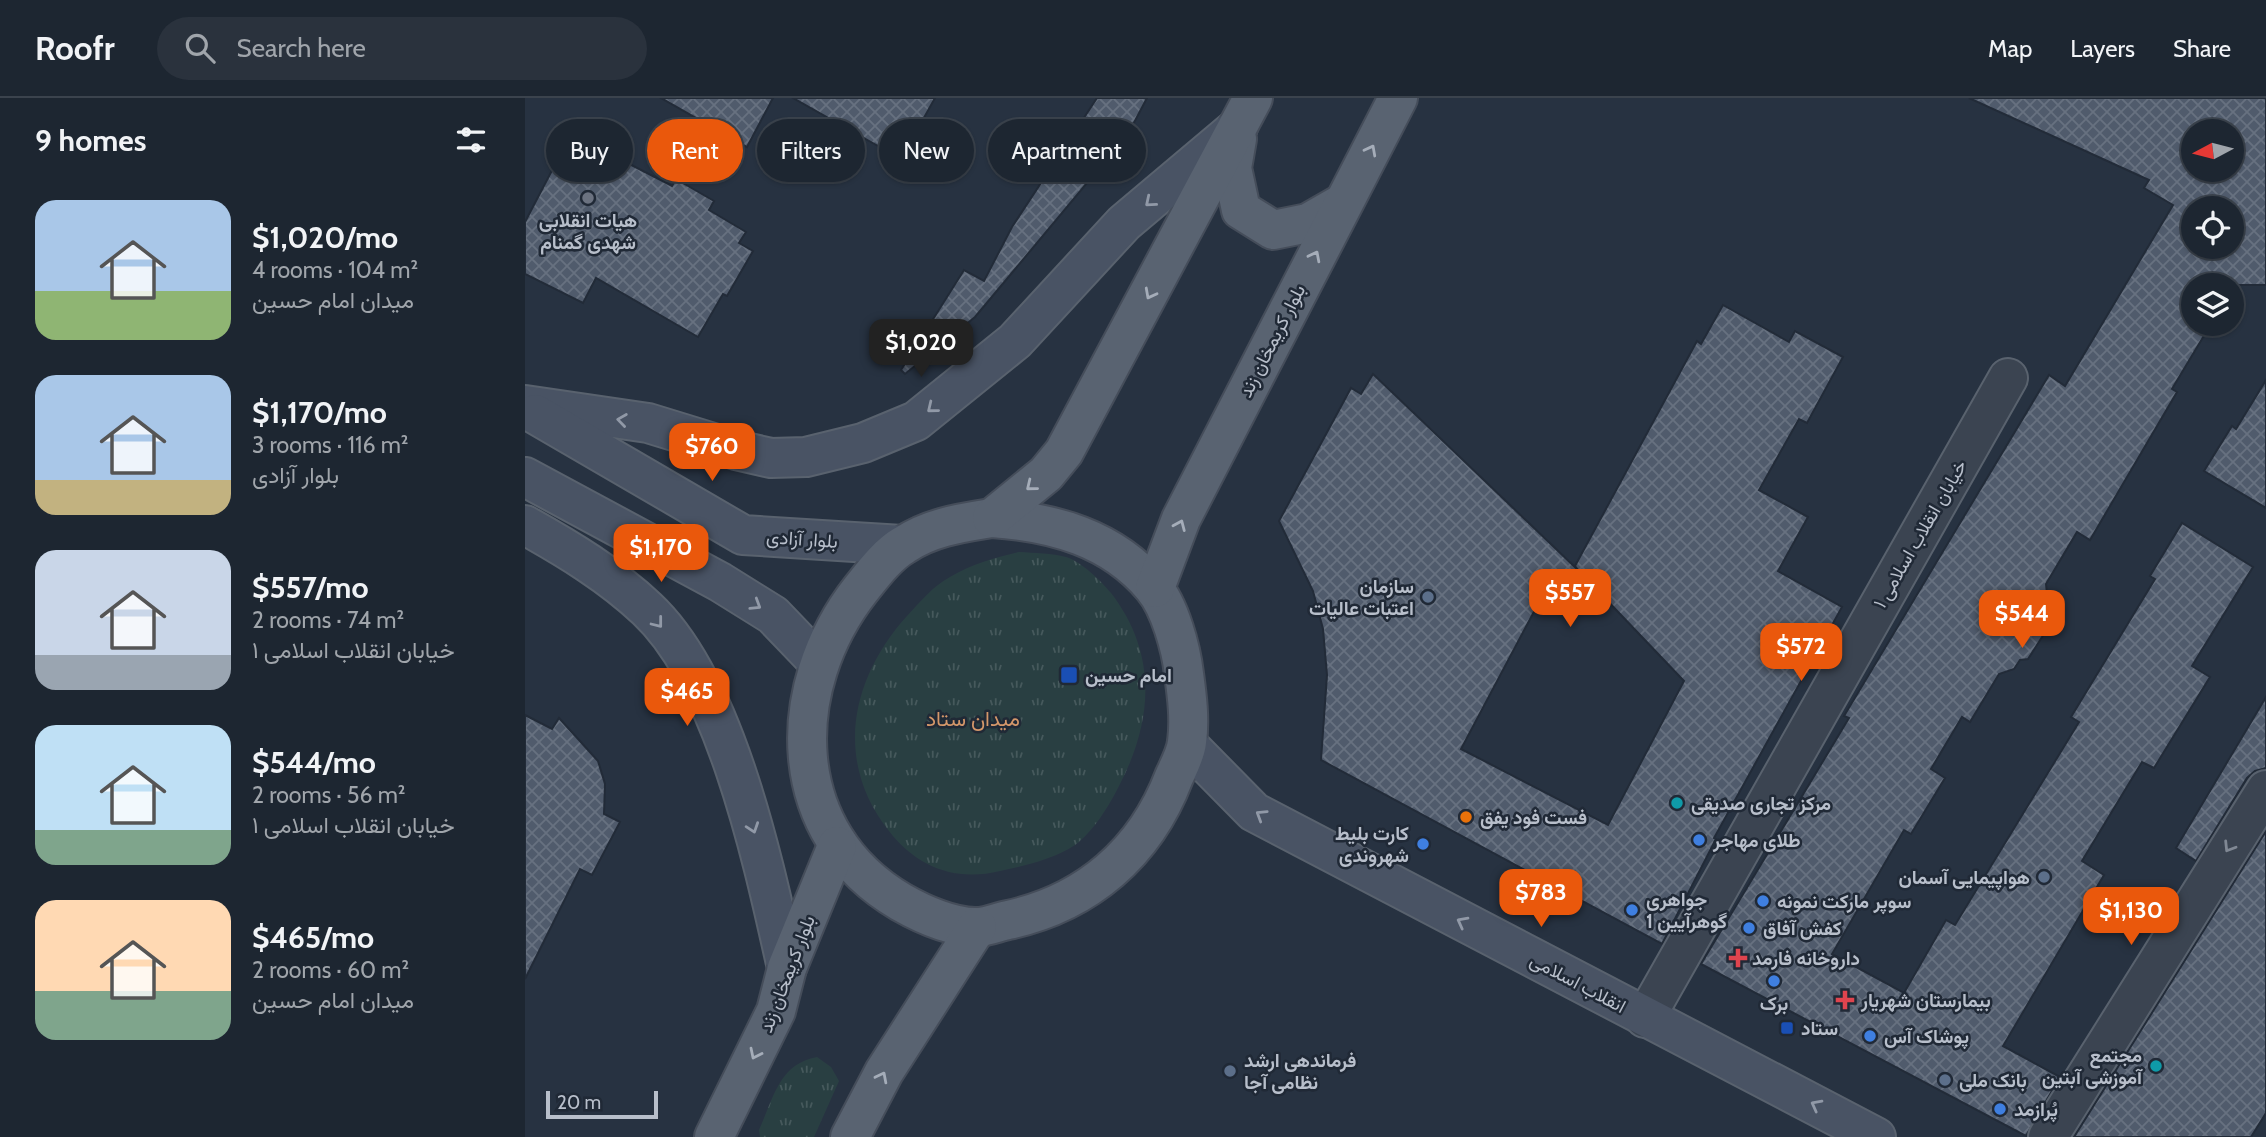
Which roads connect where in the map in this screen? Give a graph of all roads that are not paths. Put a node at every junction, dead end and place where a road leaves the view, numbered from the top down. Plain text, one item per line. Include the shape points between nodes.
1 (1398, 98) edge
2 (1247, 112) edge
3 (1343, 202) junction
4 (2008, 378) dead end
5 (525, 407) edge
6 (525, 477) edge
7 (992, 518) junction
8 (525, 525) edge
9 (902, 545) junction
10 (1155, 588) junction
11 (818, 662) junction
12 (1187, 744) junction
13 (2266, 790) edge
14 (837, 846) junction
15 (977, 927) junction
16 (787, 968) junction
17 (1645, 1018) junction
18 (715, 1137) edge
19 (850, 1137) edge
20 (1876, 1137) edge
21 (2049, 1137) edge

3 -> 1 main road, بلوار کریمخان زند
2 - 3 main road via 1232,168 1241,210 1273,230 1308,223
2 -> 5 main road via 1124,223 1015,341 916,421 863,443 806,457 771,458 648,424
2 -> 7 main road via 1064,452 1046,474
10 -> 3 main road, بلوار کریمخان زند via 1181,519
4 - 17 street, خیابان انقلاب اسلامی ۱
5 - 9 main road, بلوار آزادی via 743,535
6 -> 11 main road via 773,615
7 - 9 main road via 944,525
7 - 10 main road via 1038,521 1082,534 1121,557
8 -> 16 main road via 577,554 649,610 684,656 716,719 759,845
9 - 11 main road via 839,617
10 - 12 main road via 1181,646 1188,703
11 - 14 main road via 805,739 814,791
12 - 15 main road via 1166,799 1102,880 1037,914
17 -> 12 main road, انقلاب اسلامی via 1254,812
13 -> 21 street
14 - 15 main road via 885,892 945,921
14 - 16 main road, بلوار کریمخان زند
19 -> 15 main road via 884,1072
16 -> 18 main road, بلوار کریمخان زند via 776,1012
20 -> 17 main road, انقلاب اسلامی

